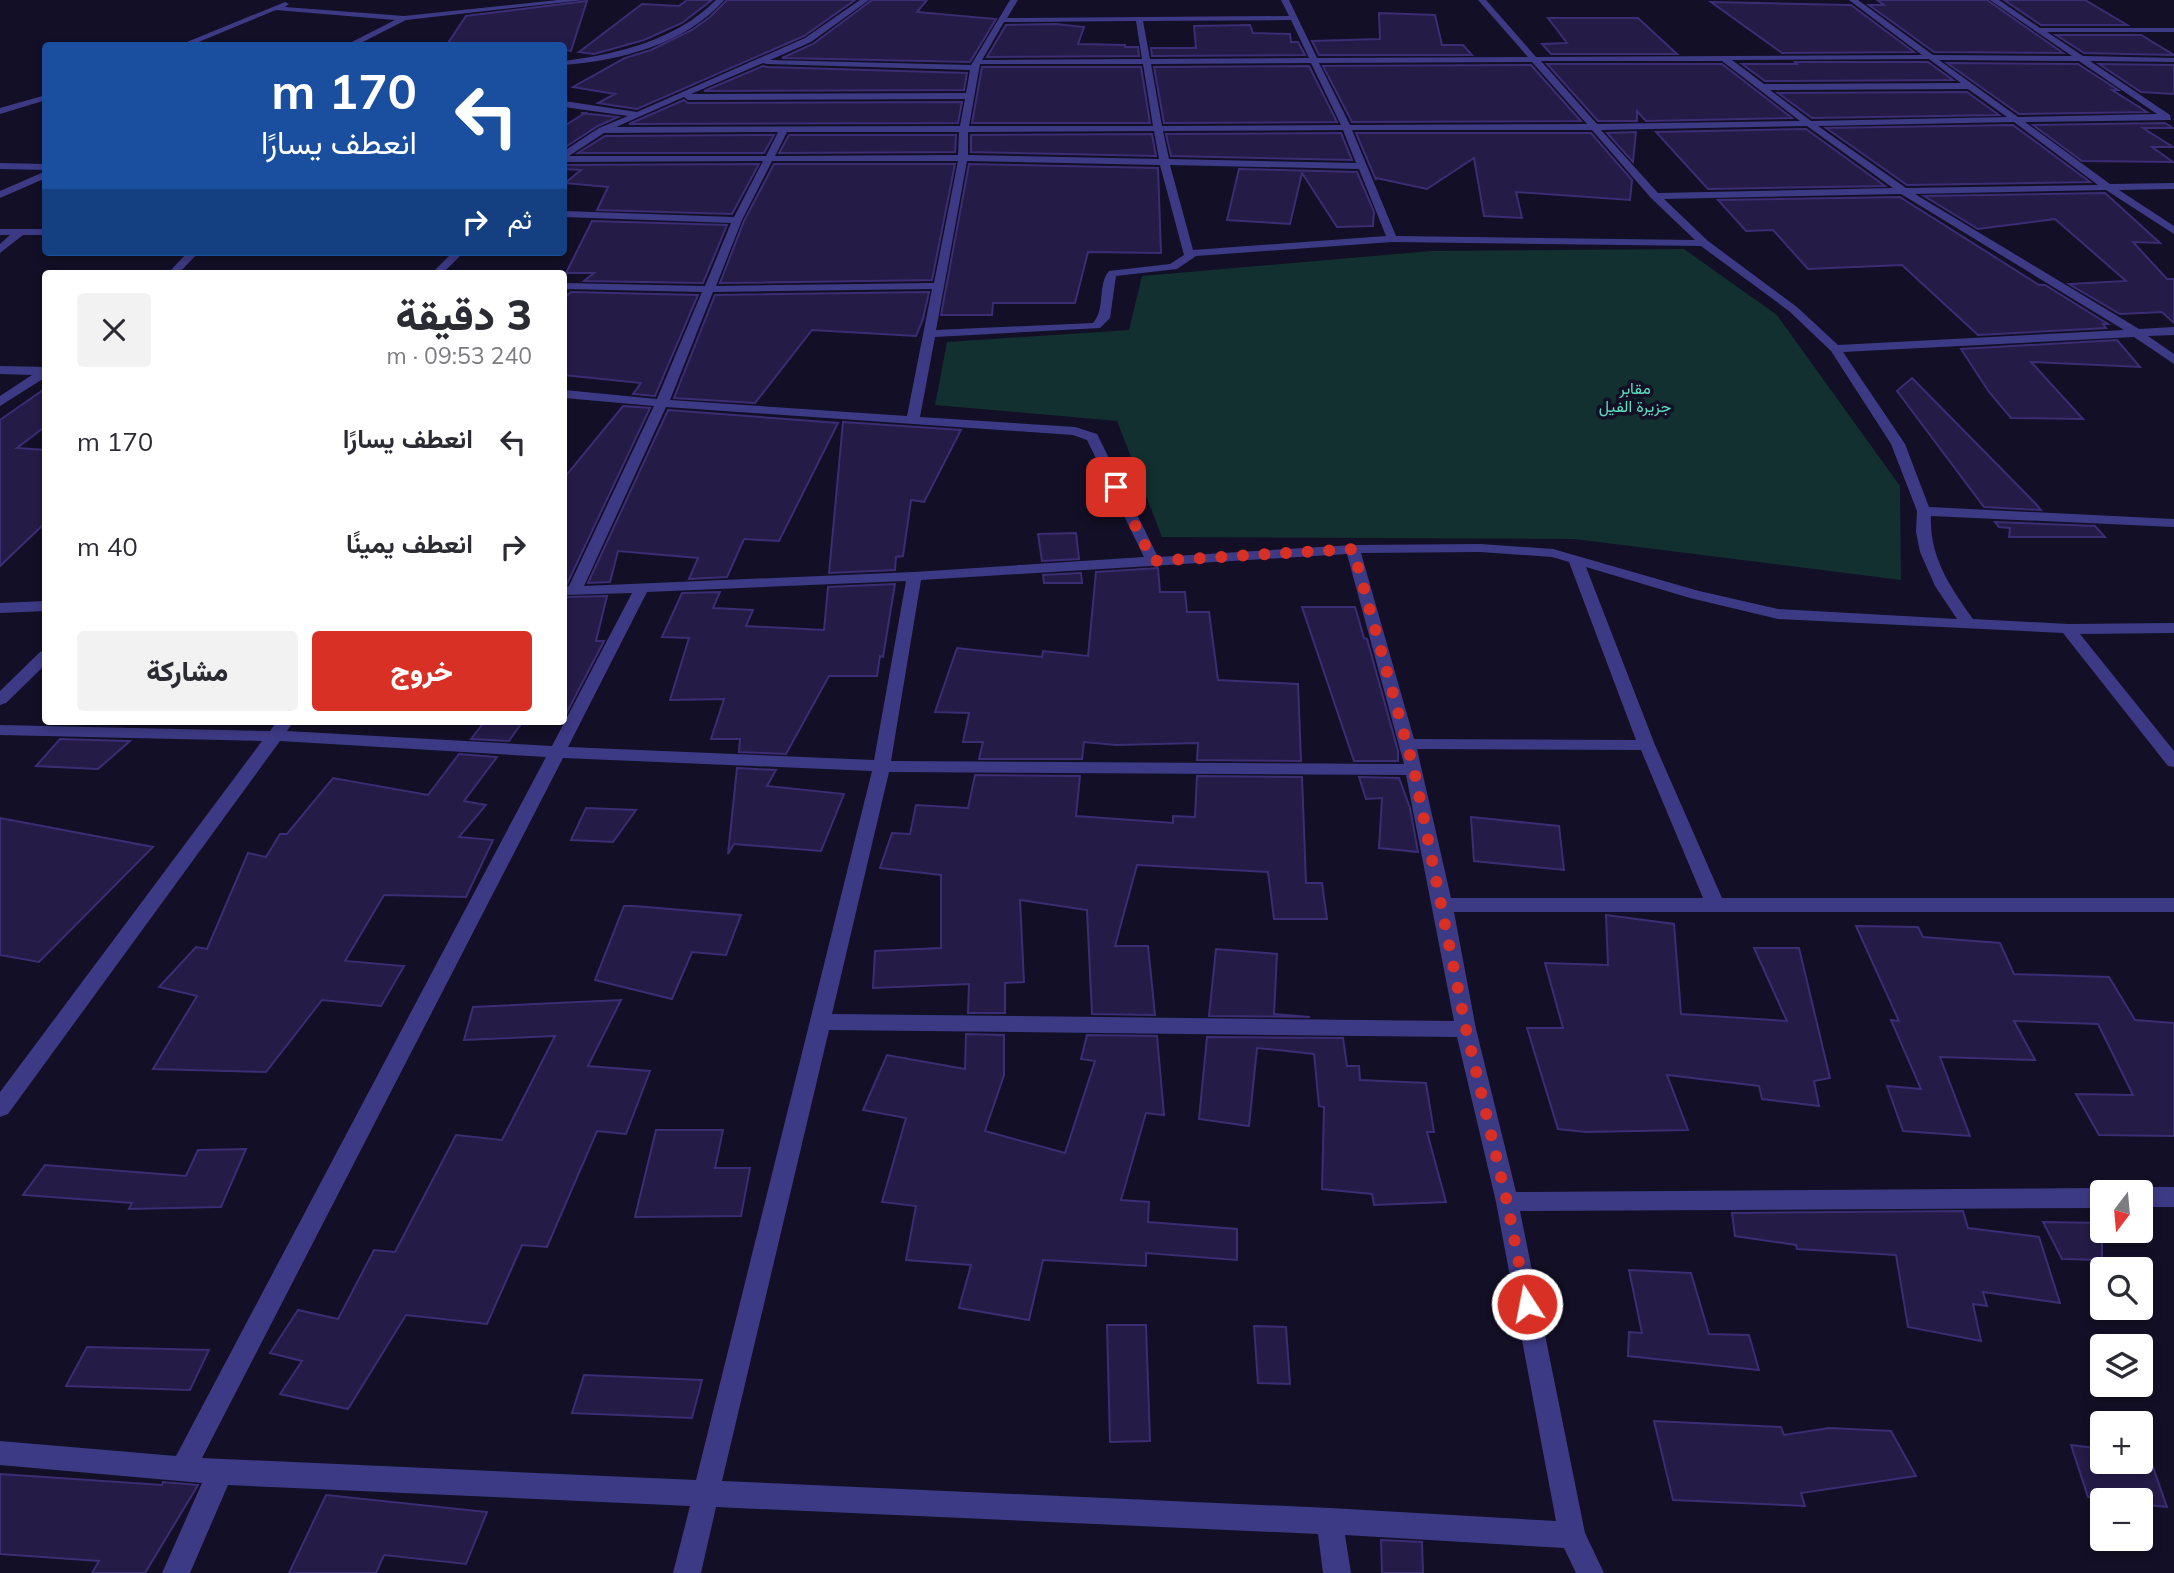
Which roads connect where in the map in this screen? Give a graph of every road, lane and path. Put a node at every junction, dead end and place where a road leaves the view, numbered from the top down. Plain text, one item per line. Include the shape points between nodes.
1 (295, 0) edge
2 (580, 0) edge
3 (720, 0) edge
4 (864, 0) edge
5 (1014, 0) edge
6 (1285, 0) edge
7 (1482, 0) edge
8 (1853, 0) edge
9 (1994, 0) edge
10 (274, 8) junction
11 (404, 18) junction
12 (1294, 18) junction
13 (1139, 19) junction
14 (1003, 20) junction
15 (2040, 30) junction
16 (2174, 30) edge
17 (191, 42) edge
18 (356, 42) edge
19 (1927, 57) junction
20 (1724, 58) junction
21 (1313, 59) junction
22 (1531, 59) junction
23 (2082, 59) junction
24 (587, 60) junction
25 (1147, 60) junction
26 (2174, 60) edge
27 (760, 62) junction
28 (567, 63) edge
29 (975, 65) junction
30 (567, 73) edge
31 (1969, 86) junction
32 (1762, 88) junction
33 (970, 96) junction
34 (681, 97) junction
35 (42, 98) edge
36 (567, 104) edge
37 (0, 111) edge
38 (638, 114) junction
39 (2171, 120) edge
40 (2017, 121) junction
41 (1811, 125) junction
42 (1346, 126) junction
43 (1158, 127) junction
44 (1596, 127) junction
45 (964, 128) junction
46 (602, 130) junction
47 (784, 130) junction
48 (567, 155) edge
49 (567, 157) edge
50 (963, 158) junction
51 (769, 159) junction
52 (1164, 160) junction
53 (0, 166) edge
54 (1362, 166) junction
55 (42, 167) edge
56 (42, 176) edge
57 (2106, 186) junction
58 (2174, 186) edge
59 (1903, 191) junction
60 (0, 195) edge
61 (1655, 196) junction
62 (567, 214) edge
63 (737, 220) junction
64 (2174, 231) edge
65 (0, 232) edge
66 (20, 232) junction
67 (42, 232) edge
68 (1392, 239) junction
69 (1704, 243) junction
70 (0, 250) edge
71 (1189, 255) junction
72 (190, 256) edge
73 (455, 256) edge
74 (176, 270) edge
75 (440, 270) edge
76 (567, 286) edge
77 (936, 286) junction
78 (708, 289) junction
79 (2174, 331) edge
80 (2137, 333) junction
81 (928, 334) junction
82 (1835, 349) junction
83 (2174, 360) edge
84 (0, 370) edge
85 (42, 372) edge
86 (42, 374) edge
87 (567, 394) edge
88 (0, 402) edge
89 (662, 404) junction
90 (913, 419) junction
91 (1924, 511) junction
92 (2174, 523) edge
93 (1353, 549) junction
94 (1575, 558) junction
95 (1153, 561) junction
96 (914, 576) junction
97 (642, 589) junction
98 (569, 591) edge
99 (42, 606) edge
100 (0, 608) edge
101 (1968, 624) junction
102 (2174, 628) edge
103 (2068, 629) junction
104 (42, 659) edge
105 (0, 700) edge
106 (280, 729) edge
107 (0, 730) edge
108 (1406, 744) junction
109 (1647, 744) junction
110 (559, 752) junction
111 (2174, 762) edge
112 (882, 766) junction
113 (1414, 770) junction
114 (1443, 905) junction
115 (2174, 905) edge
116 (1716, 906) junction
117 (821, 1022) junction
118 (1466, 1029) junction
119 (0, 1108) edge
120 (2153, 1197) edge
121 (2174, 1197) edge
122 (2090, 1198) edge
123 (1507, 1202) junction
124 (0, 1453) edge
125 (183, 1468) junction
126 (220, 1472) junction
127 (706, 1494) junction
128 (1330, 1521) junction
129 (1572, 1535) junction
130 (176, 1573) edge
131 (687, 1573) edge
132 (1337, 1573) edge
133 (1590, 1573) edge

1 - 10 street
2 - 11 street
3 - 24 street via 703,19 682,31
4 - 27 street via 808,40
5 - 14 street
6 - 12 street
7 - 22 street
8 - 19 street
9 - 15 street
10 - 11 street
10 - 17 street
11 - 18 street
12 - 13 street
12 - 21 street
13 - 14 street
13 - 25 street
14 - 29 street
15 - 16 street
15 - 23 street
19 - 20 street
19 - 23 street
19 - 31 street
20 - 22 street
20 - 32 street
21 - 22 street
21 - 25 street
21 - 42 street
22 - 44 street
23 - 26 street
23 - 39 street
24 - 28 street
24 - 30 street
25 - 29 street
25 - 43 street
27 - 29 street
27 - 34 street
29 - 33 street
31 - 32 street
31 - 40 street
32 - 41 street
33 - 34 street
33 - 45 street
34 - 38 street
35 - 37 street
36 - 38 street
38 - 46 street
39 - 40 street
40 - 41 street
40 - 57 street
41 - 44 street
41 - 59 street
42 - 43 street
42 - 44 street
42 - 54 street
43 - 45 street
43 - 52 street
44 - 61 street
45 - 47 street
45 - 50 street
46 - 47 street
46 - 48 street
47 - 51 street
49 - 51 street
50 - 51 street
50 - 52 street
50 - 77 street
51 - 63 street
52 - 54 street
52 - 71 street
53 - 55 street
54 - 68 street
56 - 60 street
57 - 58 street
57 - 59 street
57 - 64 street
59 - 61 street
59 - 80 street
61 - 69 street
62 - 63 street
63 - 78 street
65 - 66 street
66 - 67 street
66 - 70 street
68 - 69 street
68 - 71 street
69 - 82 street via 1793,309
71 - 81 street via 1173,267 1113,273 1104,318 1096,326
72 - 74 street
73 - 75 street
76 - 78 street
77 - 78 street
77 - 81 street
78 - 89 street
79 - 80 street
80 - 82 street
80 - 83 street
81 - 90 street
82 - 91 street via 1898,444
84 - 85 street
86 - 88 street
87 - 89 street
89 - 90 street
89 - 98 street
90 - 95 street via 1064,430 1092,438
91 - 92 street
91 - 101 street via 1927,552 1942,586
93 - 94 street via 1526,550
93 - 95 street
93 - 108 street
94 - 101 street via 1695,595 1778,614
94 - 109 street
95 - 96 street
96 - 97 street
96 - 112 street
97 - 98 street
97 - 110 street
99 - 100 street
101 - 103 street
102 - 103 street
103 - 111 street
104 - 105 street
106 - 107 street
106 - 110 street
106 - 119 street
108 - 109 street
108 - 113 street
109 - 116 street
110 - 112 street
110 - 125 street
112 - 113 street
112 - 117 street
113 - 114 street
114 - 116 street
114 - 118 street
115 - 116 street
117 - 118 street
117 - 127 street
118 - 123 street
120 - 121 street
122 - 123 street
123 - 129 street
124 - 125 street
125 - 126 street
126 - 127 street
126 - 130 street
127 - 128 street
127 - 131 street
128 - 129 street
128 - 132 street
129 - 133 street

